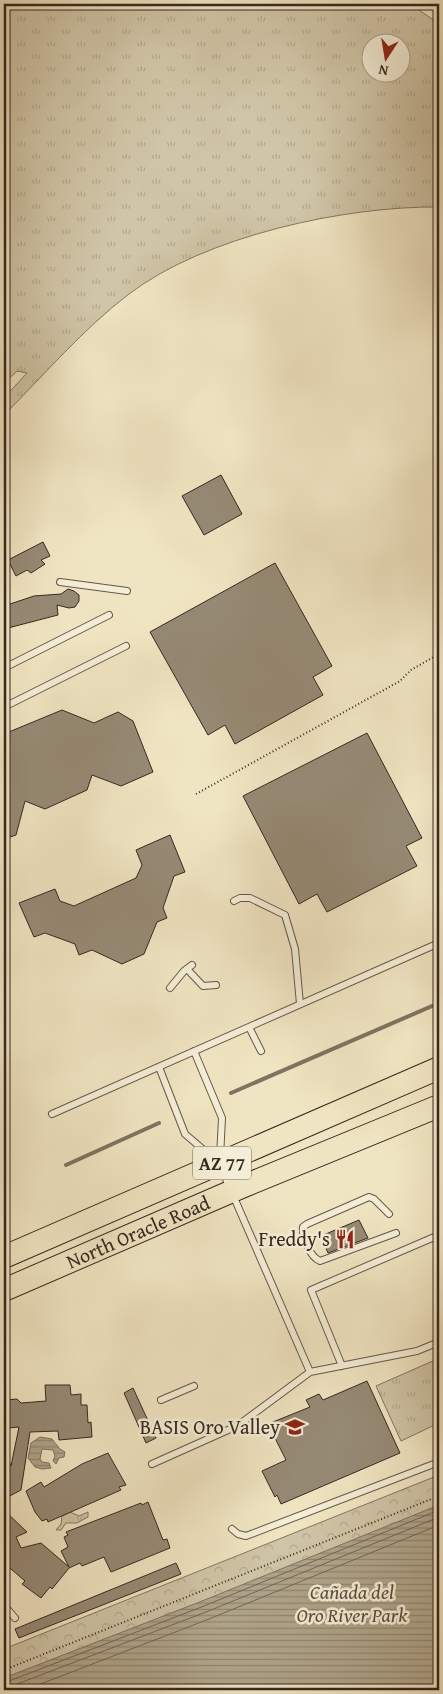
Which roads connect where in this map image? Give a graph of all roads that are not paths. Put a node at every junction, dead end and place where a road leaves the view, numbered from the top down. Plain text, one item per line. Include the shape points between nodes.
1 (60, 582) dead end
2 (127, 591) dead end
3 (109, 615) dead end
4 (126, 646) dead end
5 (4, 668) edge
6 (4, 707) edge
7 (234, 901) dead end
8 (439, 943) edge
9 (216, 985) dead end
10 (170, 988) dead end
11 (300, 1004) junction
12 (249, 1027) junction
13 (261, 1051) dead end
14 (194, 1052) junction
15 (159, 1067) junction
16 (439, 1068) edge
17 (439, 1106) edge
18 (52, 1114) dead end
19 (219, 1163) junction
20 (232, 1191) junction
21 (389, 1214) dead end
22 (396, 1233) dead end
23 (439, 1235) edge
24 (4, 1257) edge
25 (4, 1290) edge
26 (439, 1342) edge
27 (342, 1366) junction
28 (310, 1372) junction
29 (194, 1386) dead end
30 (161, 1400) dead end
31 (439, 1462) edge
32 (152, 1464) dead end
33 (232, 1529) dead end
34 (4, 1605) edge
35 (16, 1618) dead end

1 - 2 lane
3 - 5 lane
4 - 6 lane
7 - 11 lane via 250,898 285,915 295,949
8 - 11 lane
9 - 10 lane via 203,986 190,967
11 - 12 lane
12 - 13 lane
12 - 14 lane
14 - 15 lane
14 - 19 lane via 222,1118
15 - 18 lane
15 - 19 lane via 186,1134
16 - 19 highway, North Oracle Road / AZ 77
17 - 20 highway, North Oracle Road / AZ 77
19 - 20 lane
19 - 24 highway, North Oracle Road / AZ 77
20 - 25 highway, North Oracle Road / AZ 77
20 - 28 lane
21 - 22 lane via 369,1197 307,1224 303,1233 312,1255 320,1261
23 - 27 lane via 311,1290
26 - 27 lane via 417,1351
27 - 28 lane
28 - 32 lane via 237,1426
29 - 30 lane
31 - 33 lane via 246,1536
34 - 35 lane

